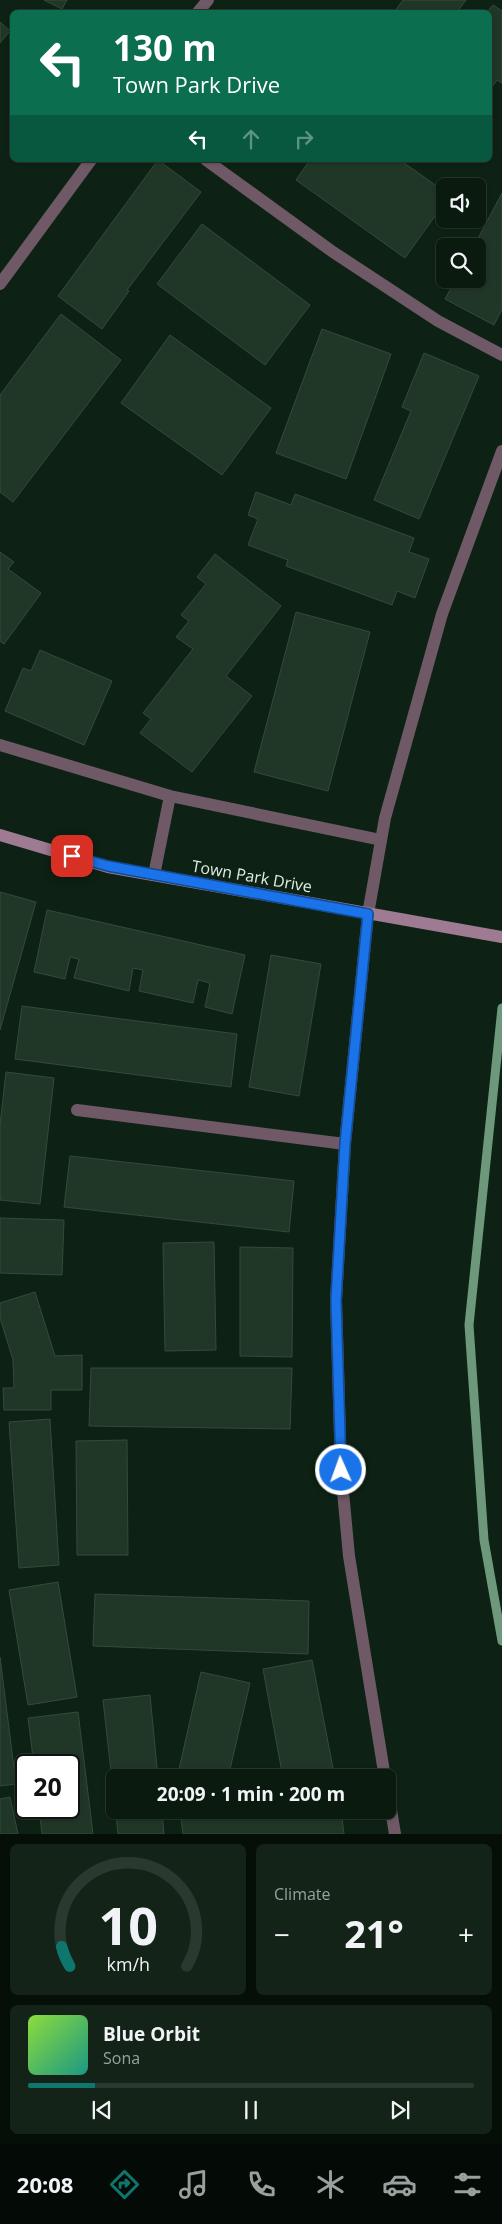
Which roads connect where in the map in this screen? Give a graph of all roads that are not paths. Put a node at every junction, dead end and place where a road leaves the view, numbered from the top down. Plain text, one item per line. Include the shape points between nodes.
1 (208, 0) edge
2 (200, 10) edge
3 (90, 162) edge
4 (209, 162) edge
5 (0, 284) edge
6 (502, 355) edge
7 (502, 451) edge
8 (0, 745) edge
9 (170, 796) junction
10 (0, 836) edge
11 (381, 840) junction
12 (154, 875) junction
13 (368, 914) junction
14 (502, 937) edge
15 (77, 1110) dead end
16 (345, 1144) junction
17 (384, 1769) edge
18 (392, 1819) edge
19 (395, 1834) edge

1 - 2 lane
3 - 5 lane
4 - 6 lane via 349,263 438,322
7 - 11 lane via 442,614
8 - 9 lane
9 - 11 lane
9 - 12 lane
10 - 12 street, Town Park Drive via 108,866
11 - 13 lane
12 - 13 street, Town Park Drive
13 - 14 street, Town Park Drive
13 - 16 lane
15 - 16 lane
16 - 17 lane via 336,1300 341,1470 349,1556
18 - 19 lane

